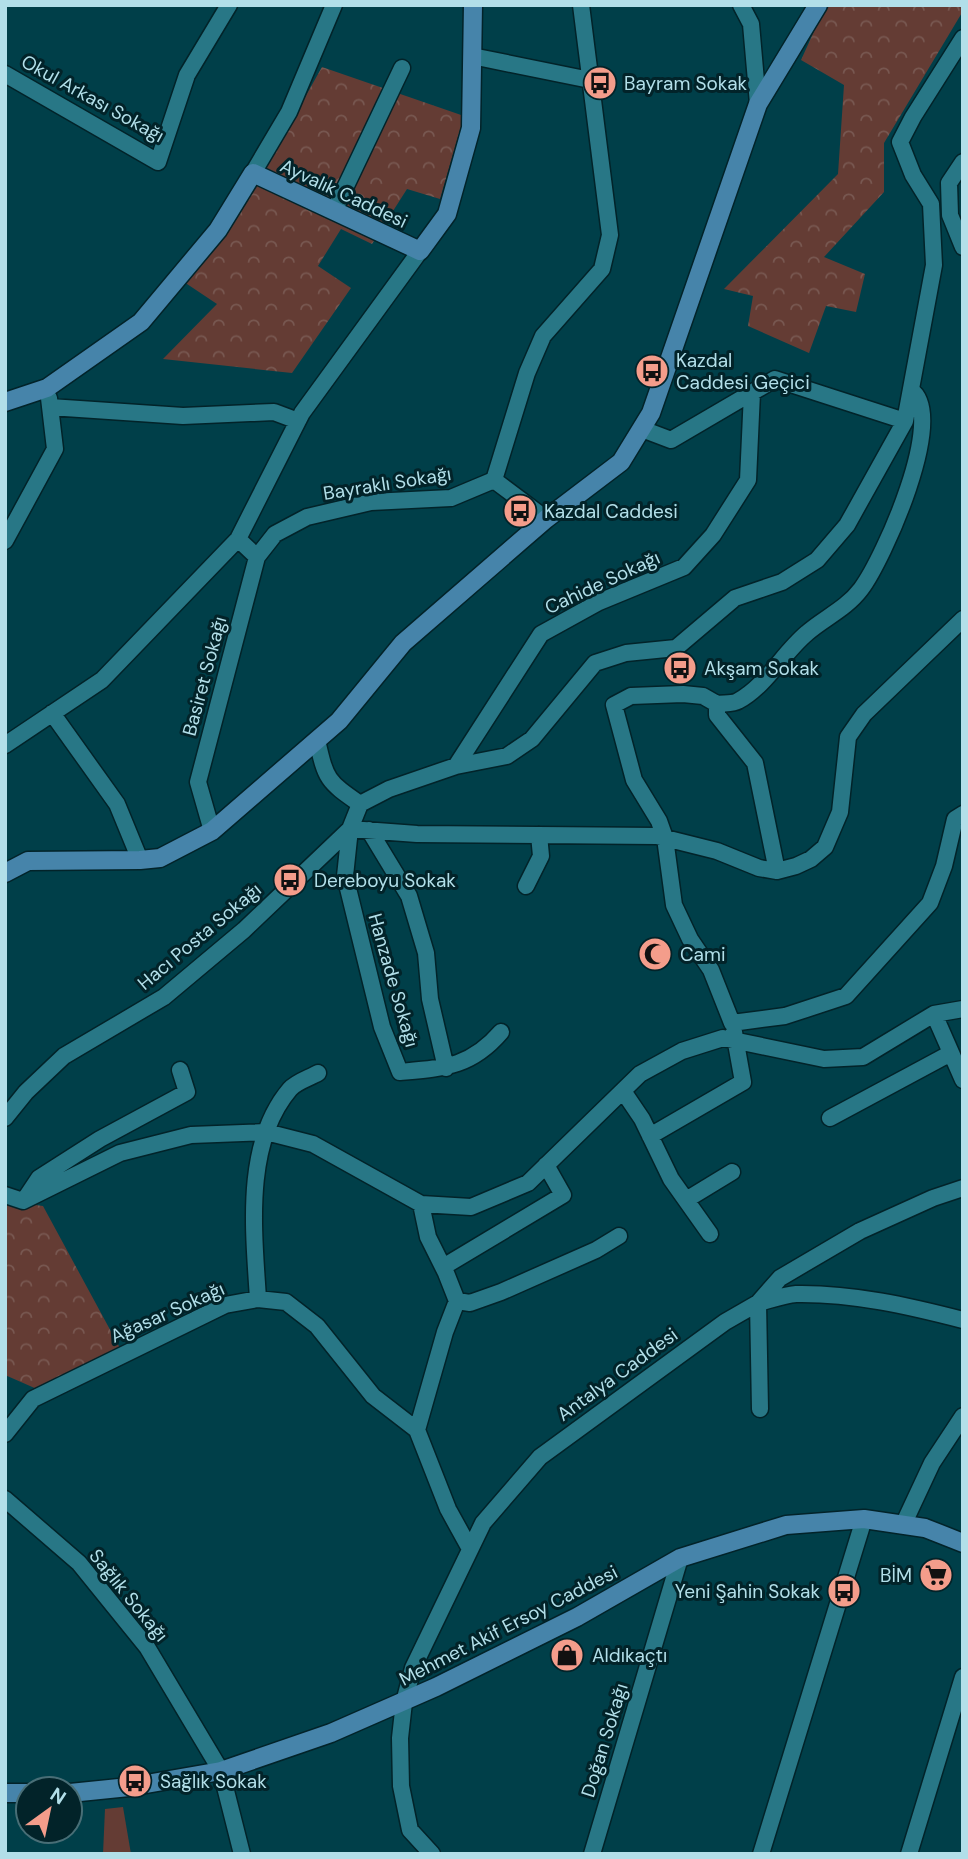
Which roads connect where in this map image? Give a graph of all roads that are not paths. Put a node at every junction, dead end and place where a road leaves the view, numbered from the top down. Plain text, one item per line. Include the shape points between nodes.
1 (229, 5) edge
2 (334, 5) edge
3 (473, 5) edge
4 (581, 5) edge
5 (741, 5) edge
6 (818, 5) edge
7 (963, 38) edge
8 (472, 56) junction
9 (402, 68) dead end
10 (5, 74) edge
11 (590, 80) junction
12 (758, 104) junction
13 (963, 162) edge
14 (253, 173) junction
15 (334, 211) junction
16 (950, 215) junction
17 (932, 217) junction
18 (963, 247) edge
19 (420, 251) junction
20 (911, 390) junction
21 (752, 393) junction
22 (49, 398) junction
23 (5, 402) edge
24 (298, 421) junction
25 (905, 421) junction
26 (642, 429) junction
27 (494, 480) junction
28 (546, 519) junction
29 (6, 540) edge
30 (238, 540) junction
31 (5, 555) edge
32 (257, 556) junction
33 (963, 619) edge
34 (717, 704) junction
35 (52, 713) junction
36 (317, 740) junction
37 (5, 745) edge
38 (456, 766) junction
39 (360, 804) junction
40 (963, 814) edge
41 (350, 829) junction
42 (369, 830) junction
43 (212, 831) junction
44 (539, 835) junction
45 (665, 838) junction
46 (140, 860) junction
47 (777, 871) junction
48 (5, 873) edge
49 (526, 886) dead end
50 (963, 1009) edge
51 (934, 1014) junction
52 (732, 1023) junction
53 (501, 1032) dead end
54 (735, 1041) junction
55 (951, 1053) junction
56 (446, 1068) junction
57 (180, 1070) dead end
58 (318, 1073) dead end
59 (963, 1080) edge
60 (623, 1091) junction
61 (5, 1118) edge
62 (830, 1118) dead end
63 (266, 1132) junction
64 (650, 1136) junction
65 (546, 1165) junction
66 (732, 1172) dead end
67 (963, 1188) edge
68 (5, 1195) edge
69 (686, 1200) junction
70 (23, 1201) junction
71 (421, 1204) junction
72 (710, 1234) dead end
73 (619, 1236) dead end
74 (443, 1267) junction
75 (258, 1299) junction
76 (457, 1301) junction
77 (758, 1303) junction
78 (963, 1320) edge
79 (760, 1409) dead end
80 (963, 1416) edge
81 (417, 1430) junction
82 (5, 1434) edge
83 (5, 1499) edge
84 (864, 1519) junction
85 (904, 1523) junction
86 (963, 1543) edge
87 (470, 1549) junction
88 (680, 1558) junction
89 (963, 1677) edge
90 (404, 1702) junction
91 (221, 1771) junction
92 (84, 1792) edge
93 (242, 1854) edge
94 (432, 1854) edge
95 (592, 1854) edge
96 (761, 1854) edge
97 (909, 1854) edge

1 - 10 street, Okul Arkası Sokağı via 187,75 158,162
2 - 14 street via 289,112
3 - 8 street, Ayvalık Caddesi
4 - 11 street
5 - 12 street via 751,24
6 - 12 street
7 - 17 street via 900,142 912,175 931,204
8 - 11 street
8 - 19 street, Ayvalık Caddesi via 471,128 447,214
9 - 15 street
11 - 27 street via 610,235 602,269 543,336
12 - 26 street
13 - 16 street via 949,183
14 - 15 street, Ayvalık Caddesi
14 - 22 street, Ayvalık Caddesi via 218,230 141,322
15 - 19 street, Ayvalık Caddesi
16 - 17 street
16 - 18 street
17 - 20 street via 934,265
19 - 24 street
20 - 25 street
20 - 34 street via 920,406 920,449 882,554 860,590 809,631 771,674 737,702
21 - 25 street via 775,379
21 - 26 street via 671,440
21 - 38 street, Cahide Sokağı via 748,480 713,535 684,567 599,602 541,634
22 - 23 street, Ayvalık Caddesi
22 - 24 street via 183,416 274,412
22 - 29 street via 55,449
24 - 30 street
25 - 38 street via 848,525 817,561 782,582 735,598 676,649 626,653 595,663 532,739 507,756
26 - 28 street via 621,462
27 - 28 street
27 - 32 street, Bayraklı Sokağı via 451,498 371,502 307,517 275,534
28 - 36 street via 403,643 339,721
29 - 31 street
30 - 32 street
30 - 35 street via 102,680
32 - 43 street, Basiret Sokağı via 198,782
33 - 47 street via 864,714 848,737 840,812 825,847 811,859
34 - 45 street via 703,696 683,694 631,695 614,705 634,780
34 - 47 street via 717,715 755,763
35 - 37 street
35 - 46 street via 117,804
36 - 39 street via 331,783
36 - 43 street
38 - 39 street
39 - 41 street
40 - 52 street via 955,819 930,903 846,996 785,1016
41 - 42 street
41 - 56 street, Hanzade Sokağı via 345,876 382,1027 401,1072
41 - 61 street, Hacı Posta Sokağı via 244,930 164,997 64,1056
42 - 44 street
42 - 56 street via 409,896 426,953 429,999
43 - 46 street via 160,858
44 - 45 street
44 - 49 street via 541,856
45 - 47 street
45 - 52 street via 674,905 711,970
46 - 48 street via 28,861
50 - 51 street
51 - 54 street via 863,1058 824,1059
51 - 55 street
52 - 54 street
53 - 56 street, Hanzade Sokağı via 472,1059
54 - 60 street via 723,1038 682,1051 640,1074
54 - 64 street via 743,1082
55 - 59 street
55 - 62 street
57 - 70 street via 187,1092 39,1178
58 - 63 street via 291,1087
60 - 64 street
60 - 65 street
63 - 70 street via 191,1135 120,1153
63 - 71 street via 313,1144
63 - 75 street via 253,1221
64 - 69 street
65 - 71 street via 528,1183 471,1207
65 - 74 street via 563,1195
66 - 69 street
67 - 77 street, Antalya Caddesi via 860,1231 780,1278
68 - 70 street
69 - 72 street
71 - 74 street via 428,1237
73 - 76 street via 501,1292 470,1303
74 - 76 street
75 - 81 street, Ağasar Sokağı via 286,1302 317,1326 373,1396
75 - 82 street, Ağasar Sokağı via 225,1305 33,1399
76 - 81 street
77 - 78 street via 793,1294 847,1297
77 - 79 street
77 - 87 street, Antalya Caddesi via 725,1322 540,1457 483,1523
80 - 85 street via 932,1463
81 - 87 street via 448,1509
83 - 91 street, Sağlık Sokağı via 79,1563 147,1647
84 - 85 street, Mehmet Akif Ersoy Caddesi
84 - 88 street, Mehmet Akif Ersoy Caddesi via 786,1525
84 - 96 street
85 - 86 street, Mehmet Akif Ersoy Caddesi
87 - 90 street, Antalya Caddesi via 413,1668
88 - 90 street, Mehmet Akif Ersoy Caddesi via 577,1617
88 - 95 street, Doğan Sokağı
89 - 97 street
90 - 91 street, Mehmet Akif Ersoy Caddesi
90 - 94 street, Antalya Caddesi via 401,1786 410,1830
91 - 92 street, Mehmet Akif Ersoy Caddesi
91 - 93 street, Sağlık Sokağı

